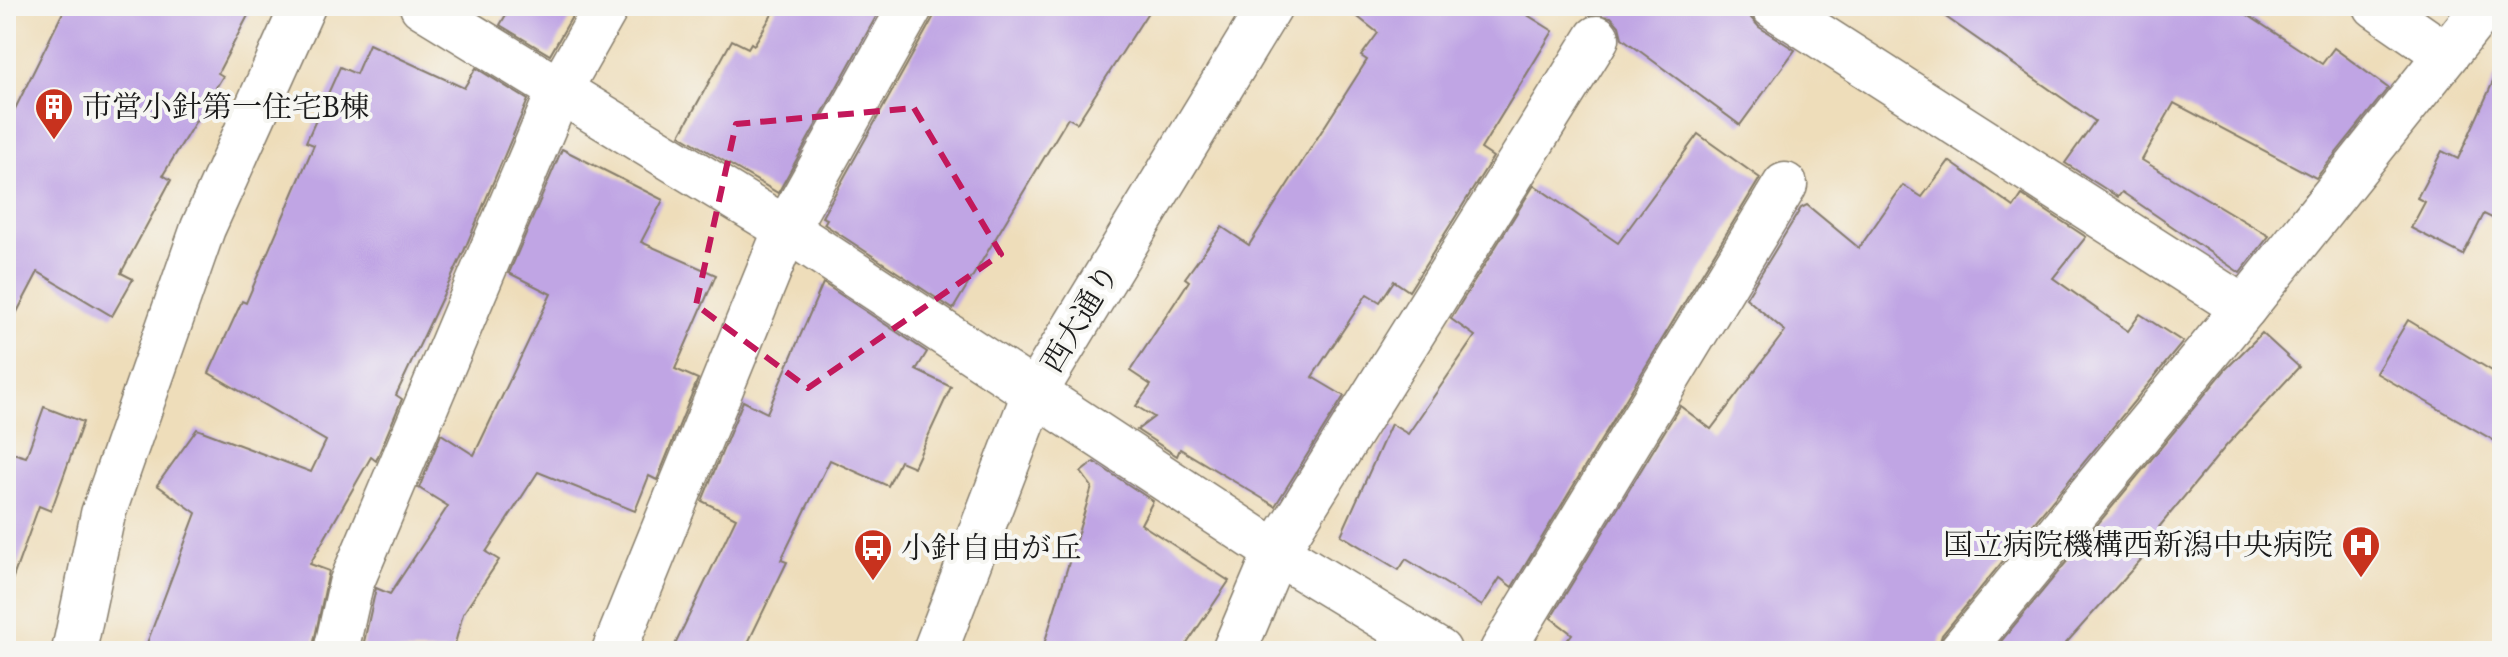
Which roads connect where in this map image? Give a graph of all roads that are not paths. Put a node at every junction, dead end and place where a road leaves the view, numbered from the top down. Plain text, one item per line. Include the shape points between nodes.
1 (303, 6) edge
2 (422, 6) edge
3 (607, 6) edge
4 (911, 6) edge
5 (1270, 6) edge
6 (1773, 6) edge
7 (2376, 6) edge
8 (2485, 6) edge
9 (1597, 38) dead end
10 (2444, 53) junction
11 (560, 89) junction
12 (1785, 185) dead end
13 (786, 229) junction
14 (2244, 308) junction
15 (1034, 394) junction
16 (1276, 552) junction
17 (74, 651) edge
18 (336, 651) edge
19 (614, 651) edge
20 (935, 651) edge
21 (1234, 651) edge
22 (1439, 651) edge
23 (1502, 651) edge
24 (1961, 651) edge

1 - 17 street via 203,228 103,514
2 - 11 street
3 - 11 street
4 - 13 street
5 - 15 street, 西大通り
6 - 14 street
7 - 10 street
8 - 10 street
9 - 16 street
10 - 14 street
11 - 13 street
11 - 18 street via 351,584
12 - 23 street
13 - 15 street
13 - 19 street
14 - 24 street
15 - 16 street
15 - 20 street, 西大通り
16 - 21 street
16 - 22 street

